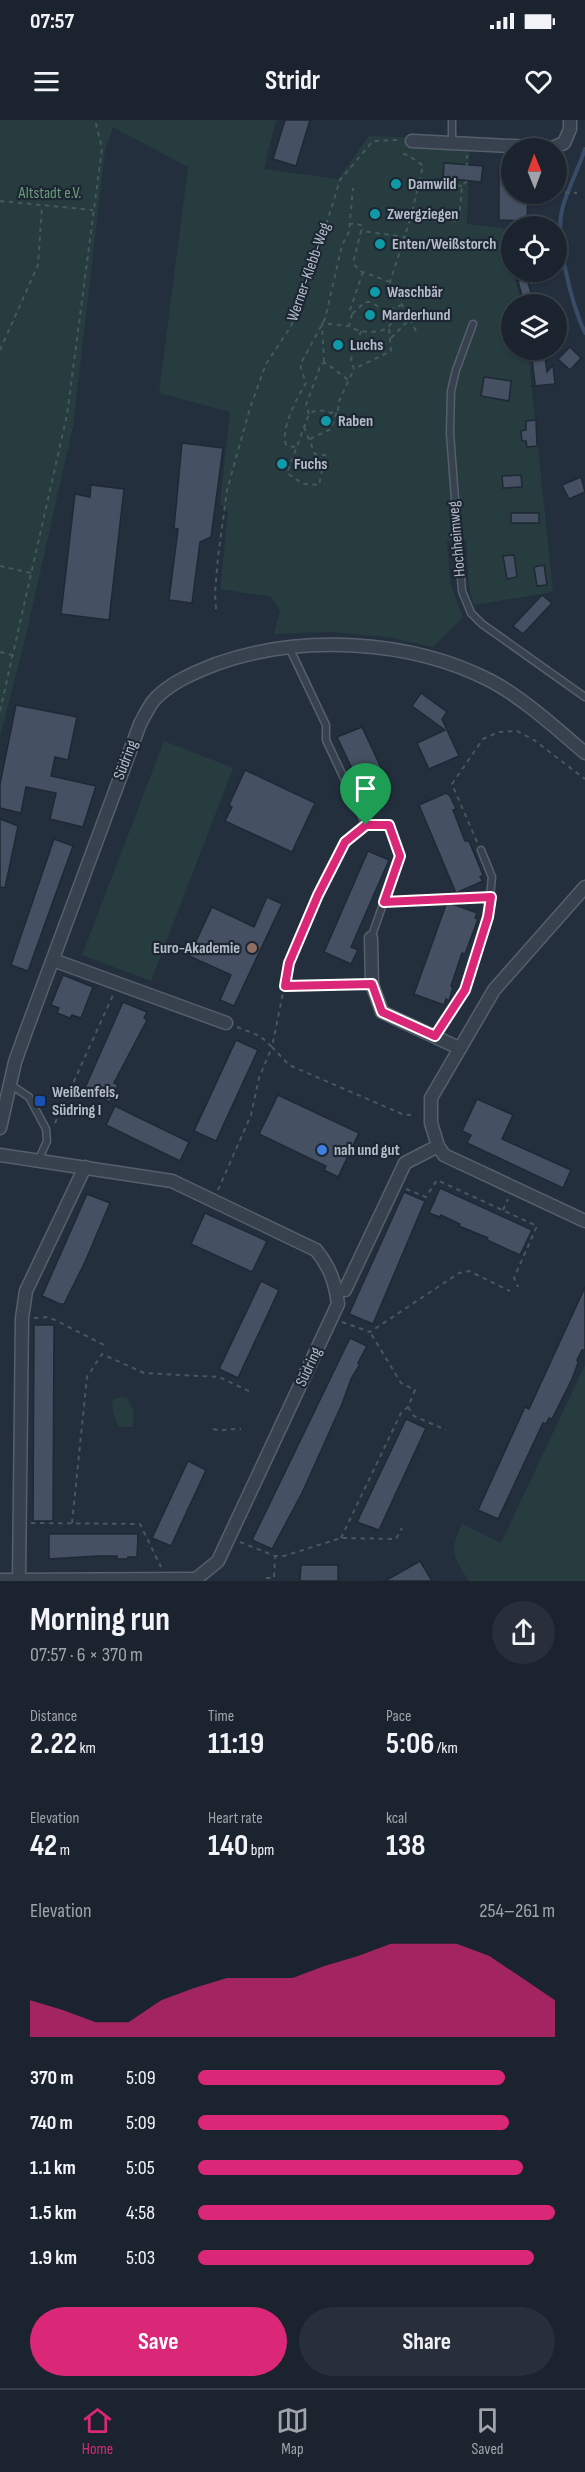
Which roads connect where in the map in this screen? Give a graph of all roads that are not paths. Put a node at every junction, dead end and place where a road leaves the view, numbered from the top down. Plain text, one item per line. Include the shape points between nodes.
1 (452, 120) edge
2 (570, 120) edge
3 (412, 141) dead end
4 (452, 143) junction
5 (473, 324) dead end
6 (288, 646) junction
7 (585, 697) edge
8 (585, 753) edge
9 (481, 850) road end
10 (585, 887) edge
11 (371, 938) joint
12 (53, 960) junction
13 (226, 1023) road end
14 (435, 1036) junction
15 (459, 1048) junction
16 (11, 1085) junction
17 (0, 1128) edge
18 (438, 1146) junction
19 (0, 1155) edge
20 (39, 1159) junction
21 (85, 1167) junction
22 (585, 1221) edge
23 (345, 1290) dead end
24 (0, 1580) edge
25 (19, 1580) edge
26 (196, 1580) edge

1 - 4 lane
2 - 4 street via 564,143 552,148
3 - 4 street
5 - 7 lane, Hochheimweg via 451,391 450,433 462,591 471,614 482,624
6 - 8 street, Südring via 349,645 450,664 492,682 552,724
6 - 11 lane via 326,725 326,740 366,825 389,825 400,856
6 - 12 street, Südring via 203,669 156,697 140,724
9 - 14 lane via 492,877 488,917 465,990
10 - 15 street via 494,990
11 - 14 street via 372,984 382,1012
12 - 13 street
12 - 16 street, Südring
14 - 15 street
15 - 18 street via 431,1098 431,1123
16 - 17 street, Südring
16 - 20 lane via 29,1097 46,1130 47,1141
18 - 22 street via 444,1155
18 - 23 street via 405,1163
19 - 20 street, Südring
20 - 21 street, Südring
21 - 25 street via 26,1291 22,1318
21 - 26 street, Südring via 172,1181 316,1250 329,1266 336,1284 338,1304 229,1538 218,1561
24 - 25 street, Südring
25 - 26 street, Südring

